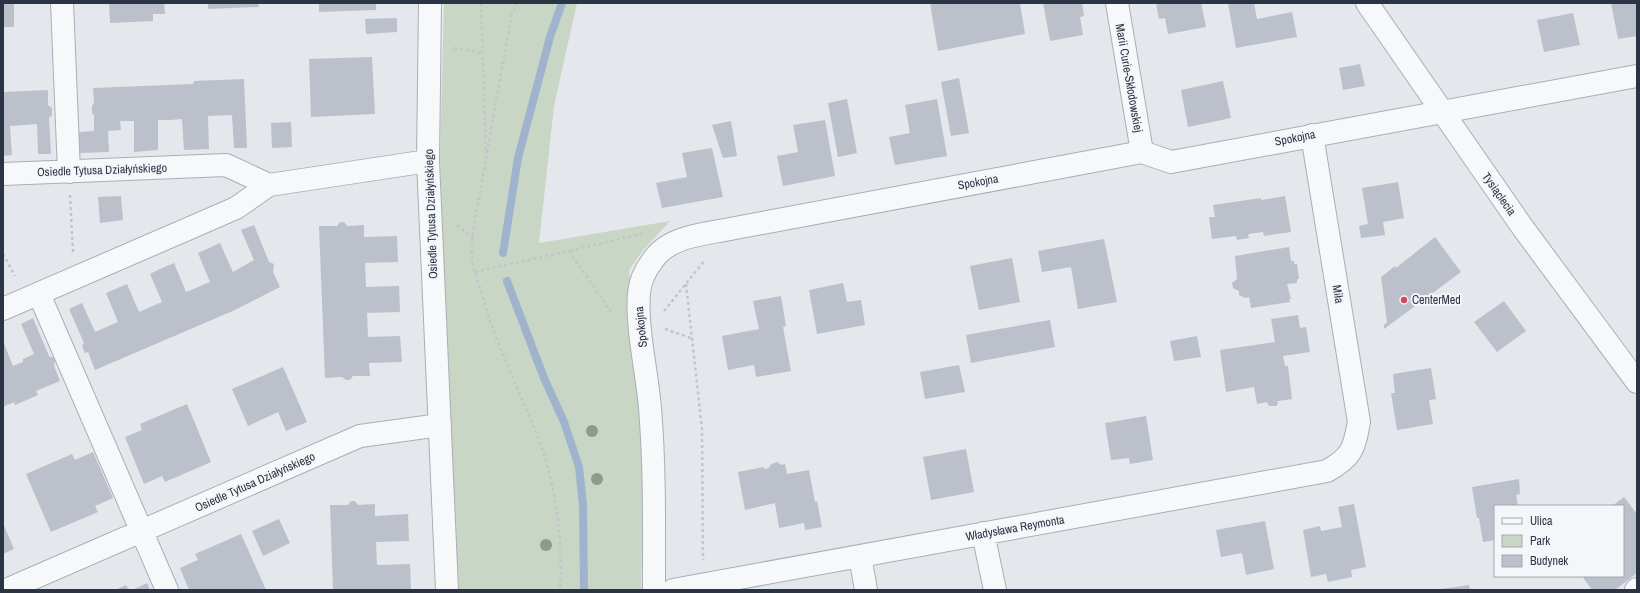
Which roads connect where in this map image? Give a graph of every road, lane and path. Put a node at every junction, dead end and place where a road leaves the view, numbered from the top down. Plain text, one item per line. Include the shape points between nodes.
1 (62, 3) edge
2 (430, 3) edge
3 (481, 3) edge
4 (516, 3) edge
5 (1117, 3) edge
6 (1367, 3) edge
7 (1637, 76) edge
8 (1441, 111) junction
9 (1312, 135) junction
10 (1142, 152) junction
11 (428, 161) junction
12 (487, 161) junction
13 (69, 172) junction
14 (3, 174) edge
15 (269, 185) junction
16 (646, 232) dead end
17 (569, 251) junction
18 (706, 259) dead end
19 (475, 272) junction
20 (74, 279) junction
21 (686, 284) junction
22 (39, 294) junction
23 (3, 309) edge
24 (647, 325) junction
25 (691, 338) junction
26 (1637, 382) edge
27 (440, 425) junction
28 (1352, 453) joint
29 (142, 532) junction
30 (983, 533) junction
31 (860, 556) junction
32 (703, 585) junction
33 (6, 590) edge
34 (167, 590) edge
35 (446, 590) edge
36 (560, 590) edge
37 (654, 590) edge
38 (673, 590) edge
39 (866, 590) edge
40 (995, 590) edge

1 - 13 street
2 - 11 street, Osiedle Tytusa Działyńskiego
3 - 12 path
4 - 12 path
5 - 10 street, Marii Curie-Skłodowskiej
6 - 8 street, Tysiąclecia
7 - 8 street, Spokojna
8 - 9 street, Spokojna
8 - 26 street, Tysiąclecia via 1523,228
9 - 10 street, Spokojna via 1171,162
9 - 28 street, Miła via 1359,422
10 - 24 street, Spokojna via 686,238 670,245 654,258 644,276 639,291 638,310
11 - 15 street
11 - 27 street, Osiedle Tytusa Działyńskiego
12 - 19 path via 474,226 472,260
13 - 14 street, Osiedle Tytusa Działyńskiego
13 - 15 street, Osiedle Tytusa Działyńskiego via 226,166
13 - 20 path
15 - 20 street via 236,208
16 - 17 path
17 - 19 path
17 - 24 path via 622,328
18 - 21 path
19 - 36 path via 485,308 538,436 547,466 556,508 561,562
20 - 22 street
21 - 24 path
21 - 25 path
22 - 23 street
22 - 29 street
24 - 25 path
24 - 37 street, Spokojna via 654,456
25 - 32 path via 702,429
27 - 29 street, Osiedle Tytusa Działyńskiego via 360,436
27 - 35 street, Osiedle Tytusa Działyńskiego
28 - 30 street, Władysława Reymonta via 1343,462 1327,471
29 - 33 street, Osiedle Tytusa Działyńskiego
29 - 34 street
30 - 31 street, Władysława Reymonta
30 - 40 street
31 - 32 street, Władysława Reymonta
31 - 39 street
32 - 38 street, Władysława Reymonta

